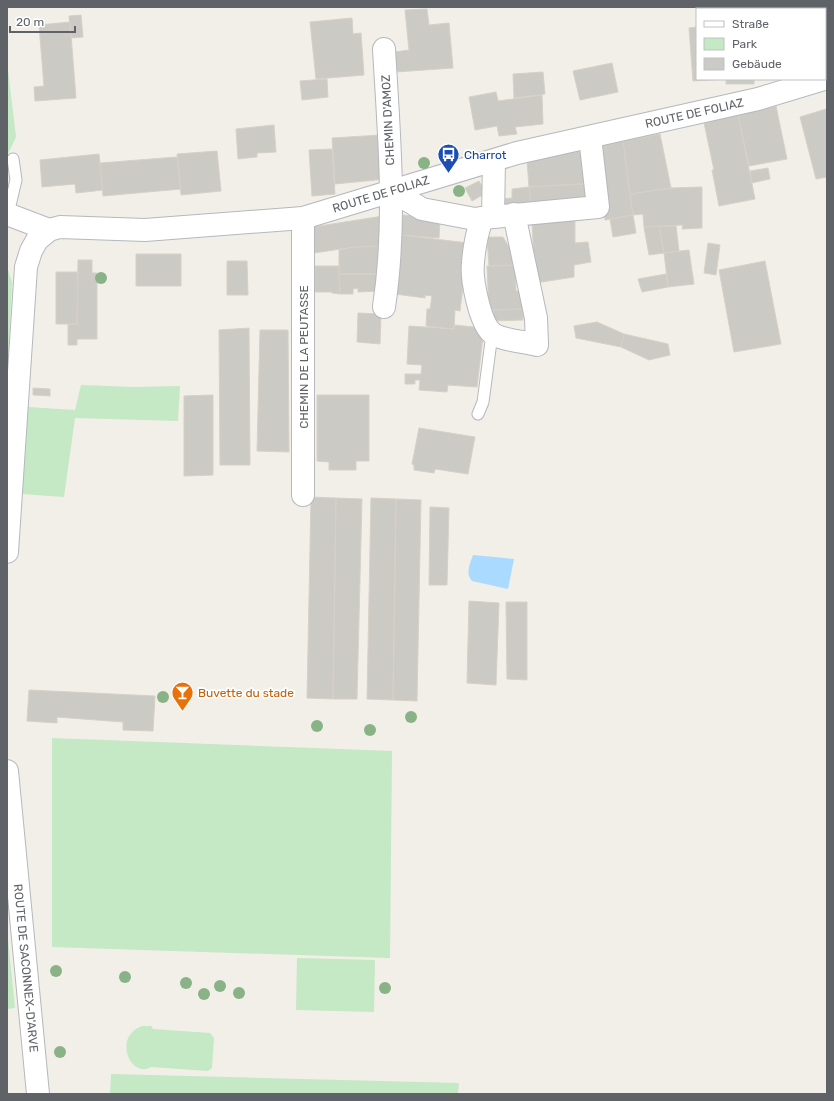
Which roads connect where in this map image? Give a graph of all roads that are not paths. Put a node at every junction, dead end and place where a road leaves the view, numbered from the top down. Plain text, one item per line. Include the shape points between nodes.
1 (384, 49) dead end
2 (822, 80) edge
3 (590, 136) junction
4 (13, 159) dead end
5 (494, 161) junction
6 (392, 191) junction
7 (7, 214) edge
8 (514, 214) junction
9 (303, 218) junction
10 (487, 218) junction
11 (48, 230) junction
12 (384, 307) dead end
13 (492, 334) junction
14 (478, 414) dead end
15 (303, 495) dead end
16 (7, 552) edge
17 (7, 771) edge
18 (38, 1094) edge

1 - 6 street, CHEMIN D'AMOZ
2 - 3 street, ROUTE DE FOLIAZ via 758,99
3 - 5 street, ROUTE DE FOLIAZ
3 - 8 street via 598,207
4 - 7 lane via 16,180
5 - 6 street, ROUTE DE FOLIAZ
5 - 10 street
6 - 9 street, ROUTE DE FOLIAZ
6 - 10 street via 422,209
6 - 12 street, CHEMIN D'AMOZ via 392,233
7 - 11 street
8 - 10 street
8 - 13 street via 536,318 537,345
9 - 11 street, ROUTE DE FOLIAZ via 146,230 73,226
9 - 15 street, CHEMIN DE LA PEUTASSE
10 - 13 street via 475,242 472,265 481,312
11 - 16 street via 37,240 26,267
13 - 14 lane via 483,402
17 - 18 street, ROUTE DE SACONNEX-D'ARVE

